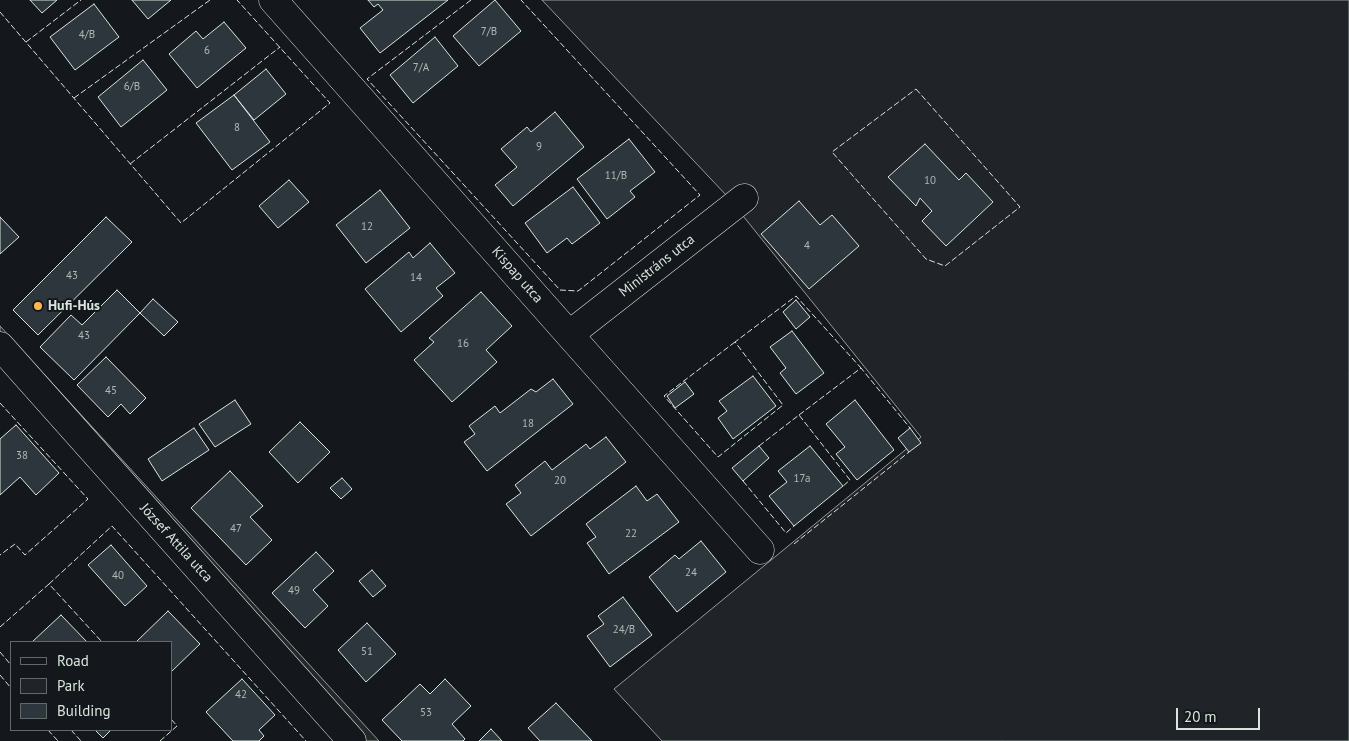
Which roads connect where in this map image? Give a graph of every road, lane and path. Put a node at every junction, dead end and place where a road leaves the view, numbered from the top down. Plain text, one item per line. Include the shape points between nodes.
1 (273, 0) edge
2 (744, 198) dead end
3 (570, 334) junction
4 (0, 346) edge
5 (760, 550) dead end
6 (352, 741) edge

1 - 3 street, Kispap utca
2 - 3 street, Ministráns utca
3 - 5 street, Kispap utca
4 - 6 street, József Attila utca

